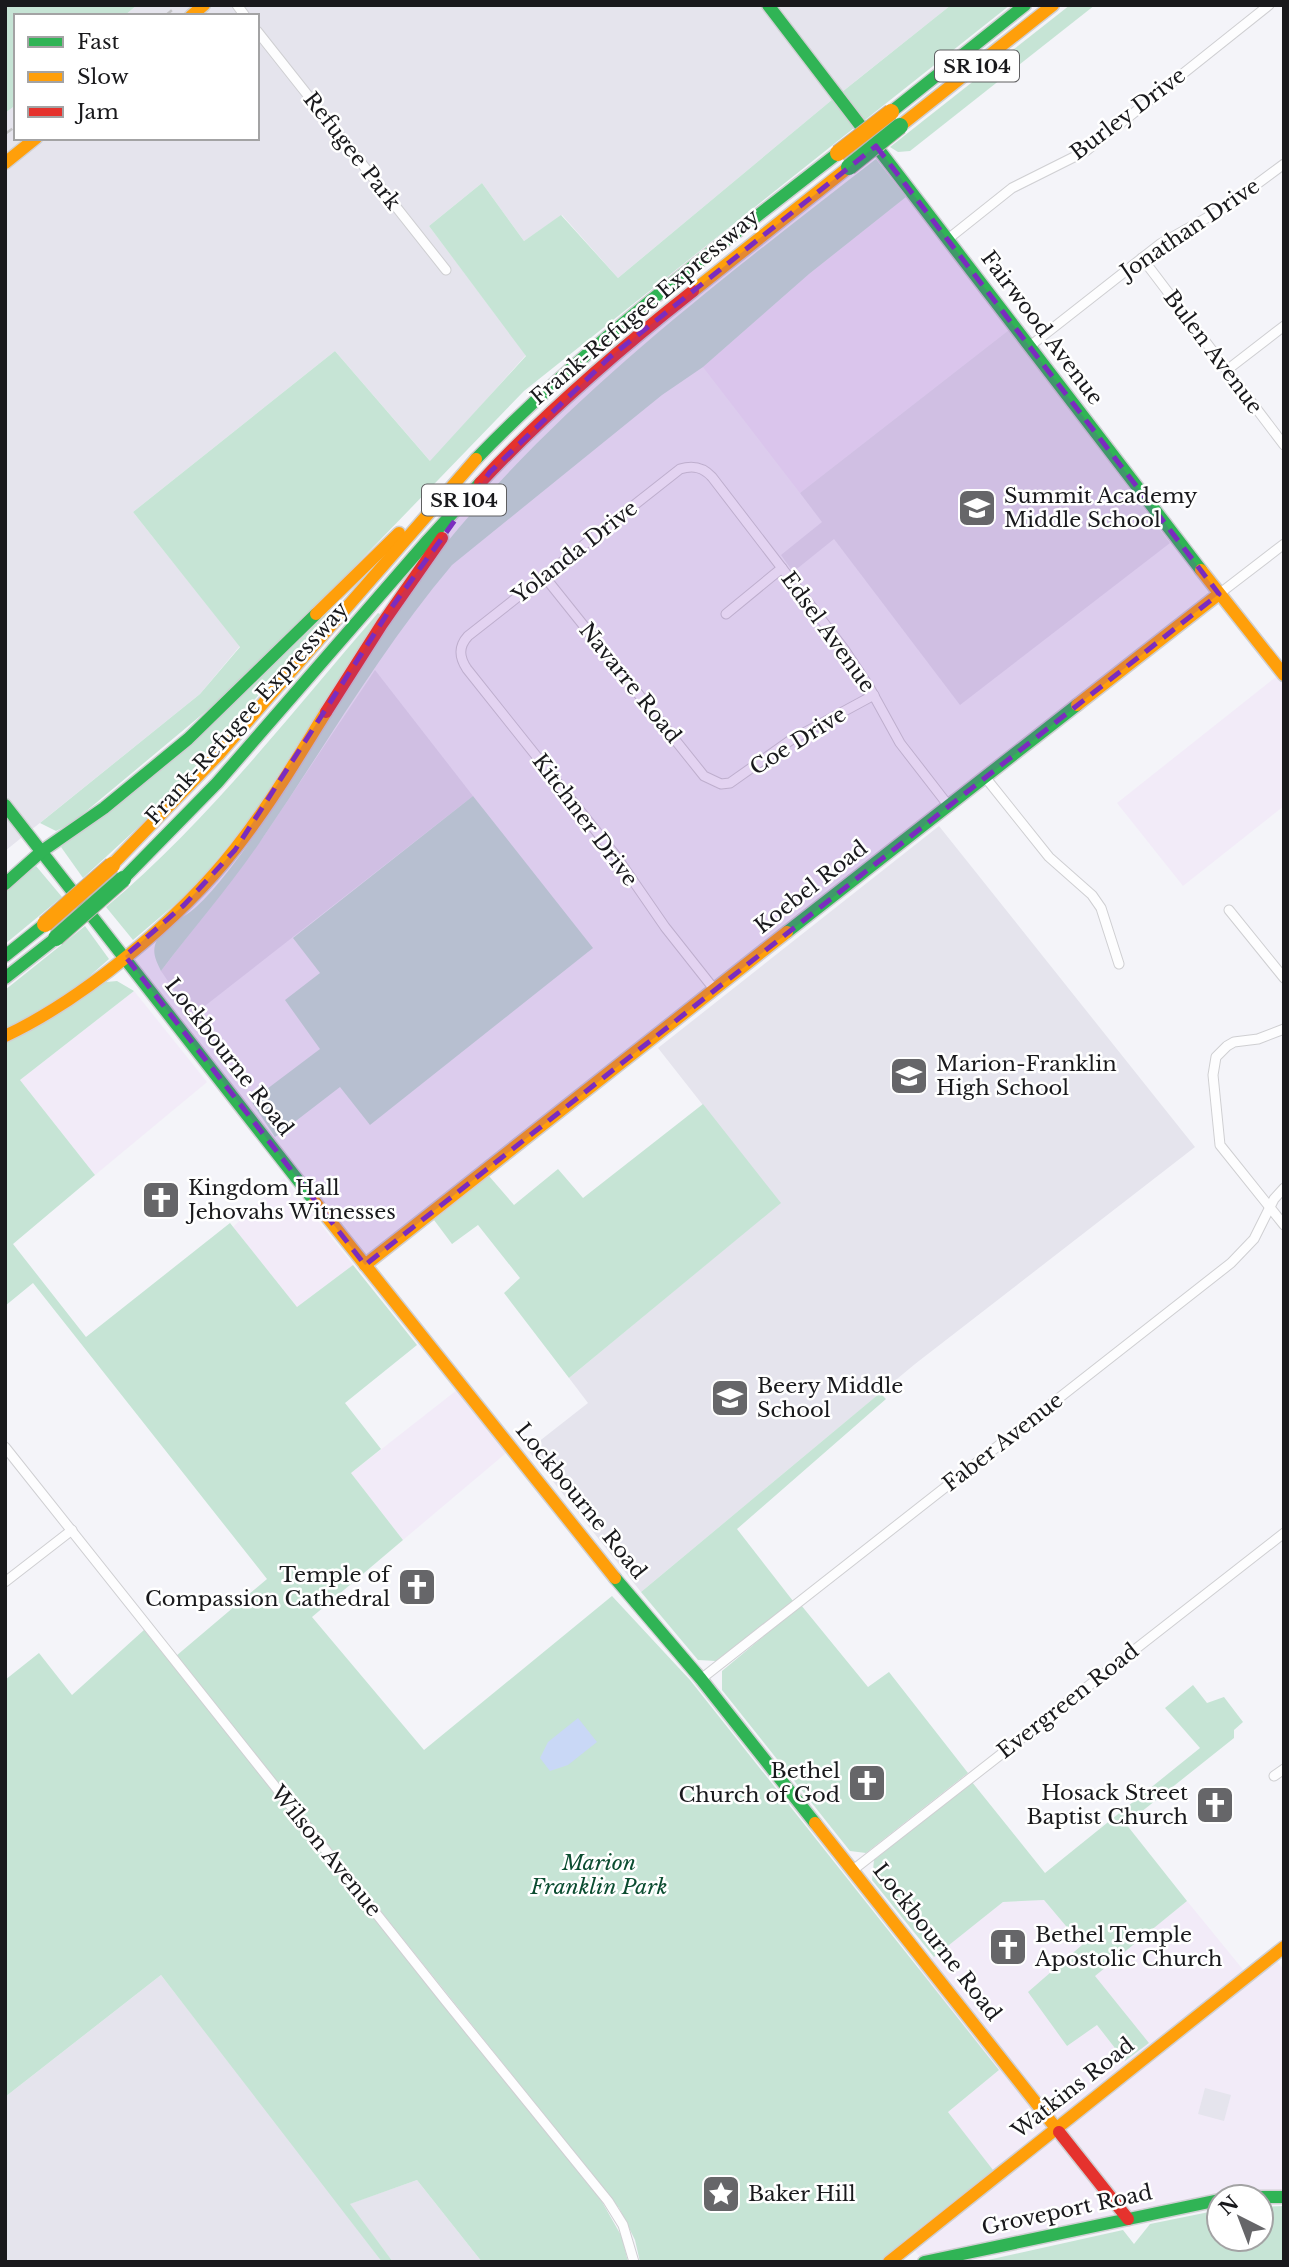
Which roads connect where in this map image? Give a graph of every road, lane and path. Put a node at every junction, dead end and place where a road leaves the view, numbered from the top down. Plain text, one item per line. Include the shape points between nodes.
1 (768, 5) edge
2 (1025, 5) edge
3 (1054, 5) edge
4 (1269, 5) edge
5 (259, 34) edge
6 (34, 140) edge
7 (5, 163) edge
8 (1284, 164) edge
9 (948, 239) junction
10 (1142, 258) junction
11 (446, 270) dead end
12 (1284, 326) edge
13 (1030, 346) junction
14 (1227, 370) junction
15 (1284, 445) edge
16 (477, 459) junction
17 (697, 467) joint
18 (490, 472) junction
19 (1284, 544) edge
20 (782, 568) junction
21 (544, 576) junction
22 (1219, 594) junction
23 (726, 614) dead end
24 (460, 650) joint
25 (1284, 675) edge
26 (874, 695) junction
27 (985, 777) junction
28 (720, 784) joint
29 (5, 805) edge
30 (948, 805) junction
31 (42, 851) junction
32 (5, 884) edge
33 (1229, 910) dead end
34 (5, 956) edge
35 (125, 956) junction
36 (1119, 964) dead end
37 (5, 978) edge
38 (1284, 978) edge
39 (714, 989) junction
40 (1284, 1029) edge
41 (5, 1036) edge
42 (1284, 1188) edge
43 (1270, 1208) junction
44 (1284, 1226) edge
45 (365, 1265) junction
46 (5, 1447) edge
47 (72, 1530) junction
48 (1284, 1533) edge
49 (5, 1582) edge
50 (701, 1679) junction
51 (1284, 1769) edge
52 (1274, 1776) dead end
53 (853, 1870) junction
54 (1284, 1947) edge
55 (1057, 2127) junction
56 (1205, 2203) edge
57 (1128, 2219) junction
58 (634, 2262) edge
59 (889, 2262) edge
60 (924, 2262) edge

1 - 9 main road, Fairwood Avenue
2 - 16 main road, Frank-Refugee Expressway / SR 104, bridge via 604,340
3 - 18 main road, Frank-Refugee Expressway / SR 104, bridge via 610,357
4 - 9 street, Burley Drive via 1086,151 1012,188
5 - 11 street, Refugee Park
6 - 7 main road
8 - 10 street, Jonathan Drive via 1233,203
9 - 13 main road, Fairwood Avenue
10 - 13 street, Jonathan Drive
10 - 14 street, Bulen Avenue
12 - 14 street
13 - 22 main road, Fairwood Avenue
14 - 15 street, Bulen Avenue
16 - 31 main road via 188,739 104,808
16 - 34 main road, Frank-Refugee Expressway / SR 104, bridge via 201,775 112,865
17 - 20 street, Edsel Avenue via 712,477
17 - 21 street, Yolanda Drive via 680,469
18 - 35 main road via 389,611 235,850 184,905
18 - 37 main road, Frank-Refugee Expressway / SR 104, bridge via 217,783 122,879
19 - 22 street, Koebel Road
20 - 23 street
20 - 26 street, Edsel Avenue
21 - 24 street, Yolanda Drive via 468,636
21 - 28 street, Navarre Road via 704,776
22 - 25 main road, Fairwood Avenue
22 - 27 main road, Koebel Road
24 - 39 street, Kitchner Drive via 467,669 616,856
26 - 28 street, Coe Drive via 791,740 739,778
26 - 30 street, Edsel Avenue via 900,743
27 - 30 main road, Koebel Road
27 - 36 street via 1049,857 1092,895 1101,908
29 - 31 main road, Lockbourne Road
30 - 39 main road, Koebel Road
31 - 32 main road
31 - 35 main road, Lockbourne Road
33 - 38 street
35 - 41 main road via 48,1015
35 - 45 main road, Lockbourne Road
39 - 45 main road, Koebel Road
40 - 43 street via 1234,1042 1216,1057 1213,1075 1220,1144
42 - 43 street, Faber Avenue
43 - 44 street
43 - 50 street, Faber Avenue via 1254,1238 1231,1263
45 - 50 main road, Lockbourne Road
46 - 47 street, Wilson Avenue
47 - 49 street
47 - 58 street, Wilson Avenue via 608,2201 623,2225
48 - 53 street, Evergreen Road
50 - 53 main road, Lockbourne Road
51 - 52 street
53 - 55 main road, Lockbourne Road
54 - 55 main road, Watkins Road
55 - 57 main road, Lockbourne Road
55 - 59 main road, Watkins Road
56 - 57 main road, Groveport Road
57 - 60 main road, Groveport Road

